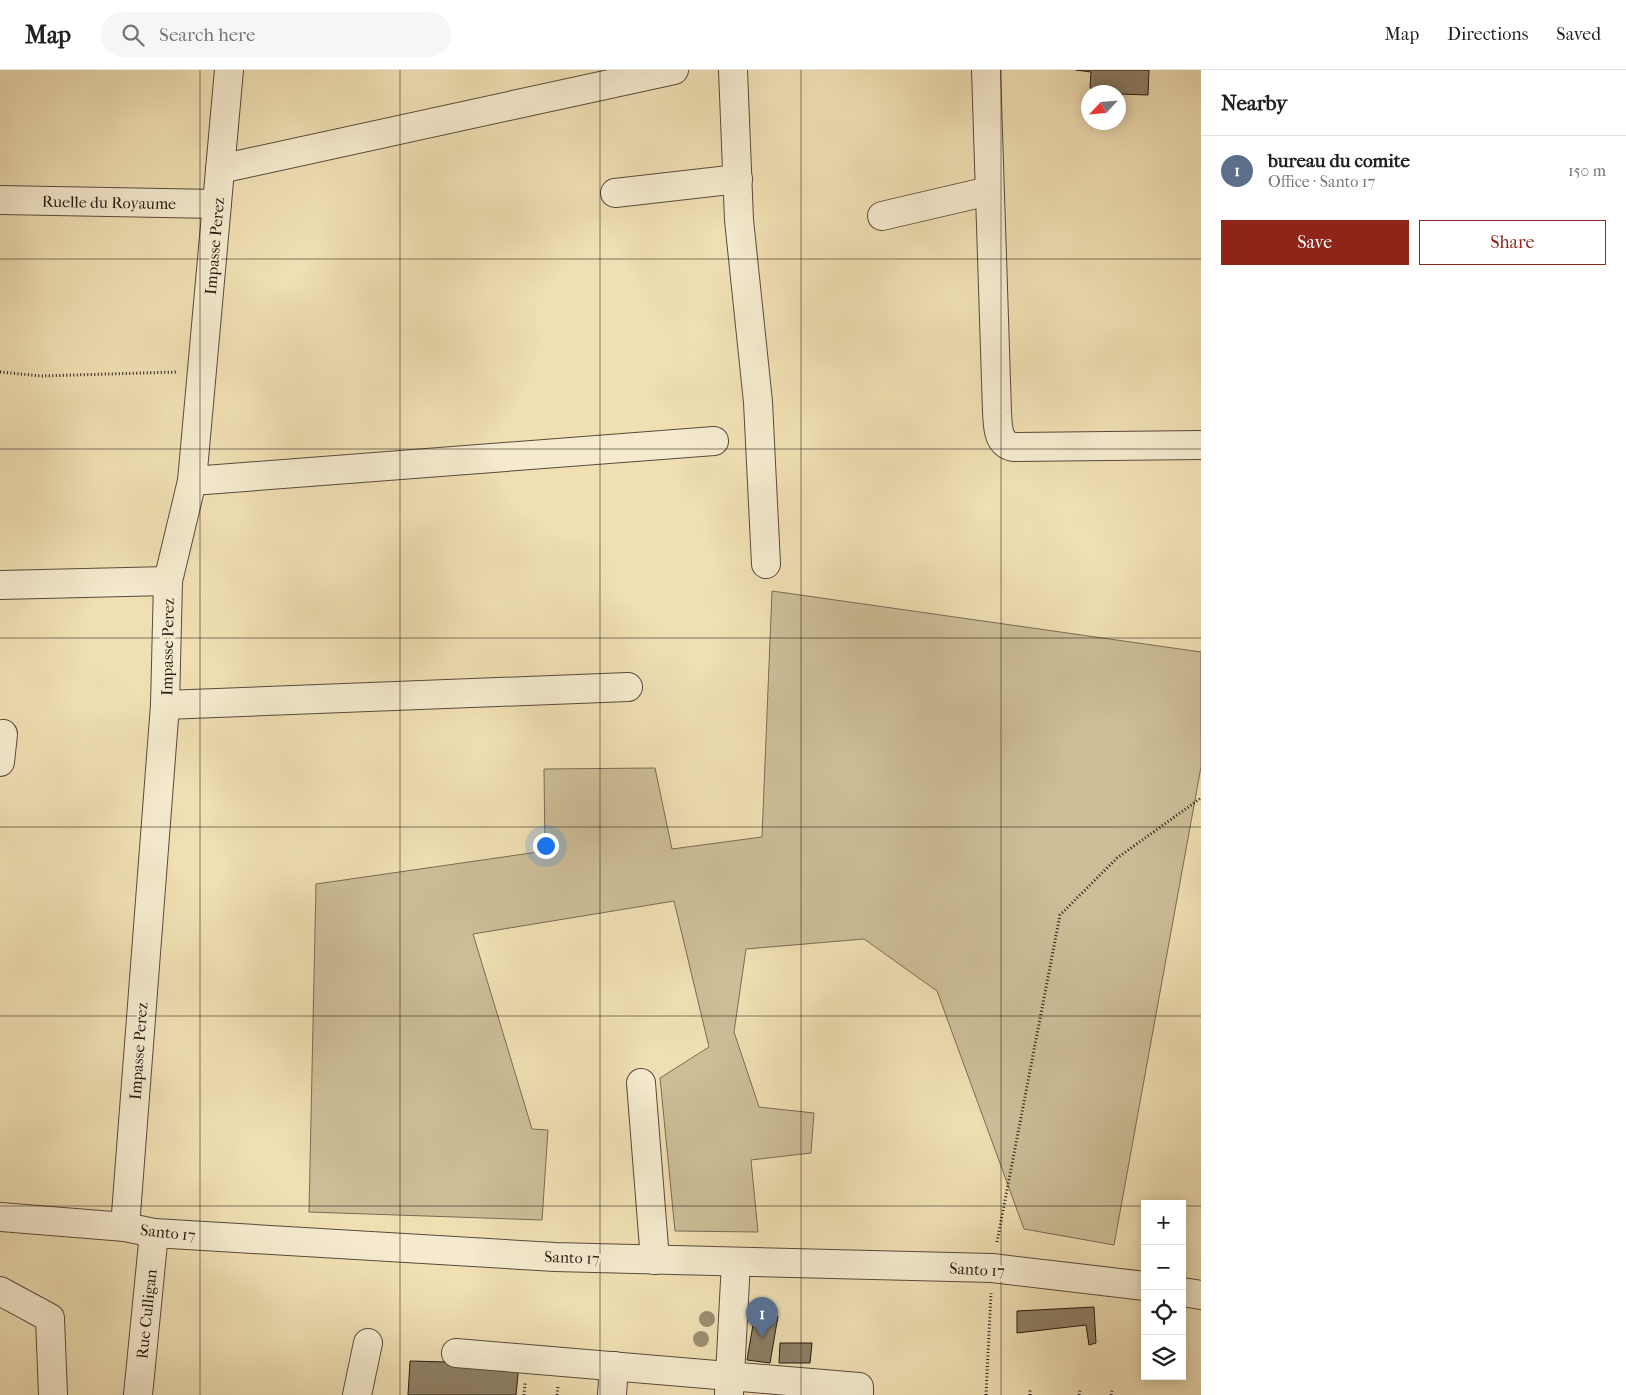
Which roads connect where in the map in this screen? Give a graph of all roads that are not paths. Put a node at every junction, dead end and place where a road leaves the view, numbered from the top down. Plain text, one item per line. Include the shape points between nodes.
1 (229, 70) edge
2 (674, 70) edge
3 (733, 70) edge
4 (986, 70) edge
5 (220, 169) junction
6 (738, 179) junction
7 (989, 191) junction
8 (615, 193) dead end
9 (0, 200) edge
10 (217, 204) junction
11 (882, 216) dead end
12 (714, 441) dead end
13 (1201, 445) edge
14 (192, 481) junction
15 (766, 564) dead end
16 (168, 581) junction
17 (0, 585) edge
18 (628, 687) dead end
19 (165, 705) junction
20 (3, 734) dead end
21 (0, 762) edge
22 (642, 1083) dead end
23 (0, 1217) edge
24 (125, 1227) junction
25 (154, 1232) junction
26 (655, 1260) junction
27 (736, 1262) junction
28 (1141, 1286) edge
29 (0, 1291) edge
30 (1186, 1293) edge
31 (1201, 1295) edge
32 (368, 1343) dead end
33 (456, 1353) dead end
34 (614, 1366) junction
35 (730, 1385) edge
36 (53, 1395) edge
37 (138, 1395) edge
38 (357, 1395) edge
39 (612, 1395) edge
40 (859, 1395) edge

1 - 5 street, Impasse Perez
2 - 5 street
3 - 6 street
4 - 7 street
5 - 10 street, Impasse Perez
6 - 8 street
6 - 15 street via 758,402
7 - 11 street
7 - 13 street via 998,431 1006,445
9 - 10 street, Ruelle du Royaume
10 - 14 street, Impasse Perez
12 - 14 street
14 - 16 street, Impasse Perez
16 - 17 street
16 - 19 street, Impasse Perez
18 - 19 street
19 - 24 street, Impasse Perez
20 - 21 street
22 - 26 street
23 - 24 street, Santo 17
24 - 25 street, Santo 17
25 - 26 street, Santo 17 via 545,1257
25 - 37 street, Rue Culligan
26 - 27 street, Santo 17
27 - 28 street, Santo 17 via 992,1268
27 - 35 street
29 - 36 street via 50,1318
30 - 31 street
32 - 38 street
33 - 34 street
34 - 35 street
34 - 39 street
35 - 40 street via 860,1387

